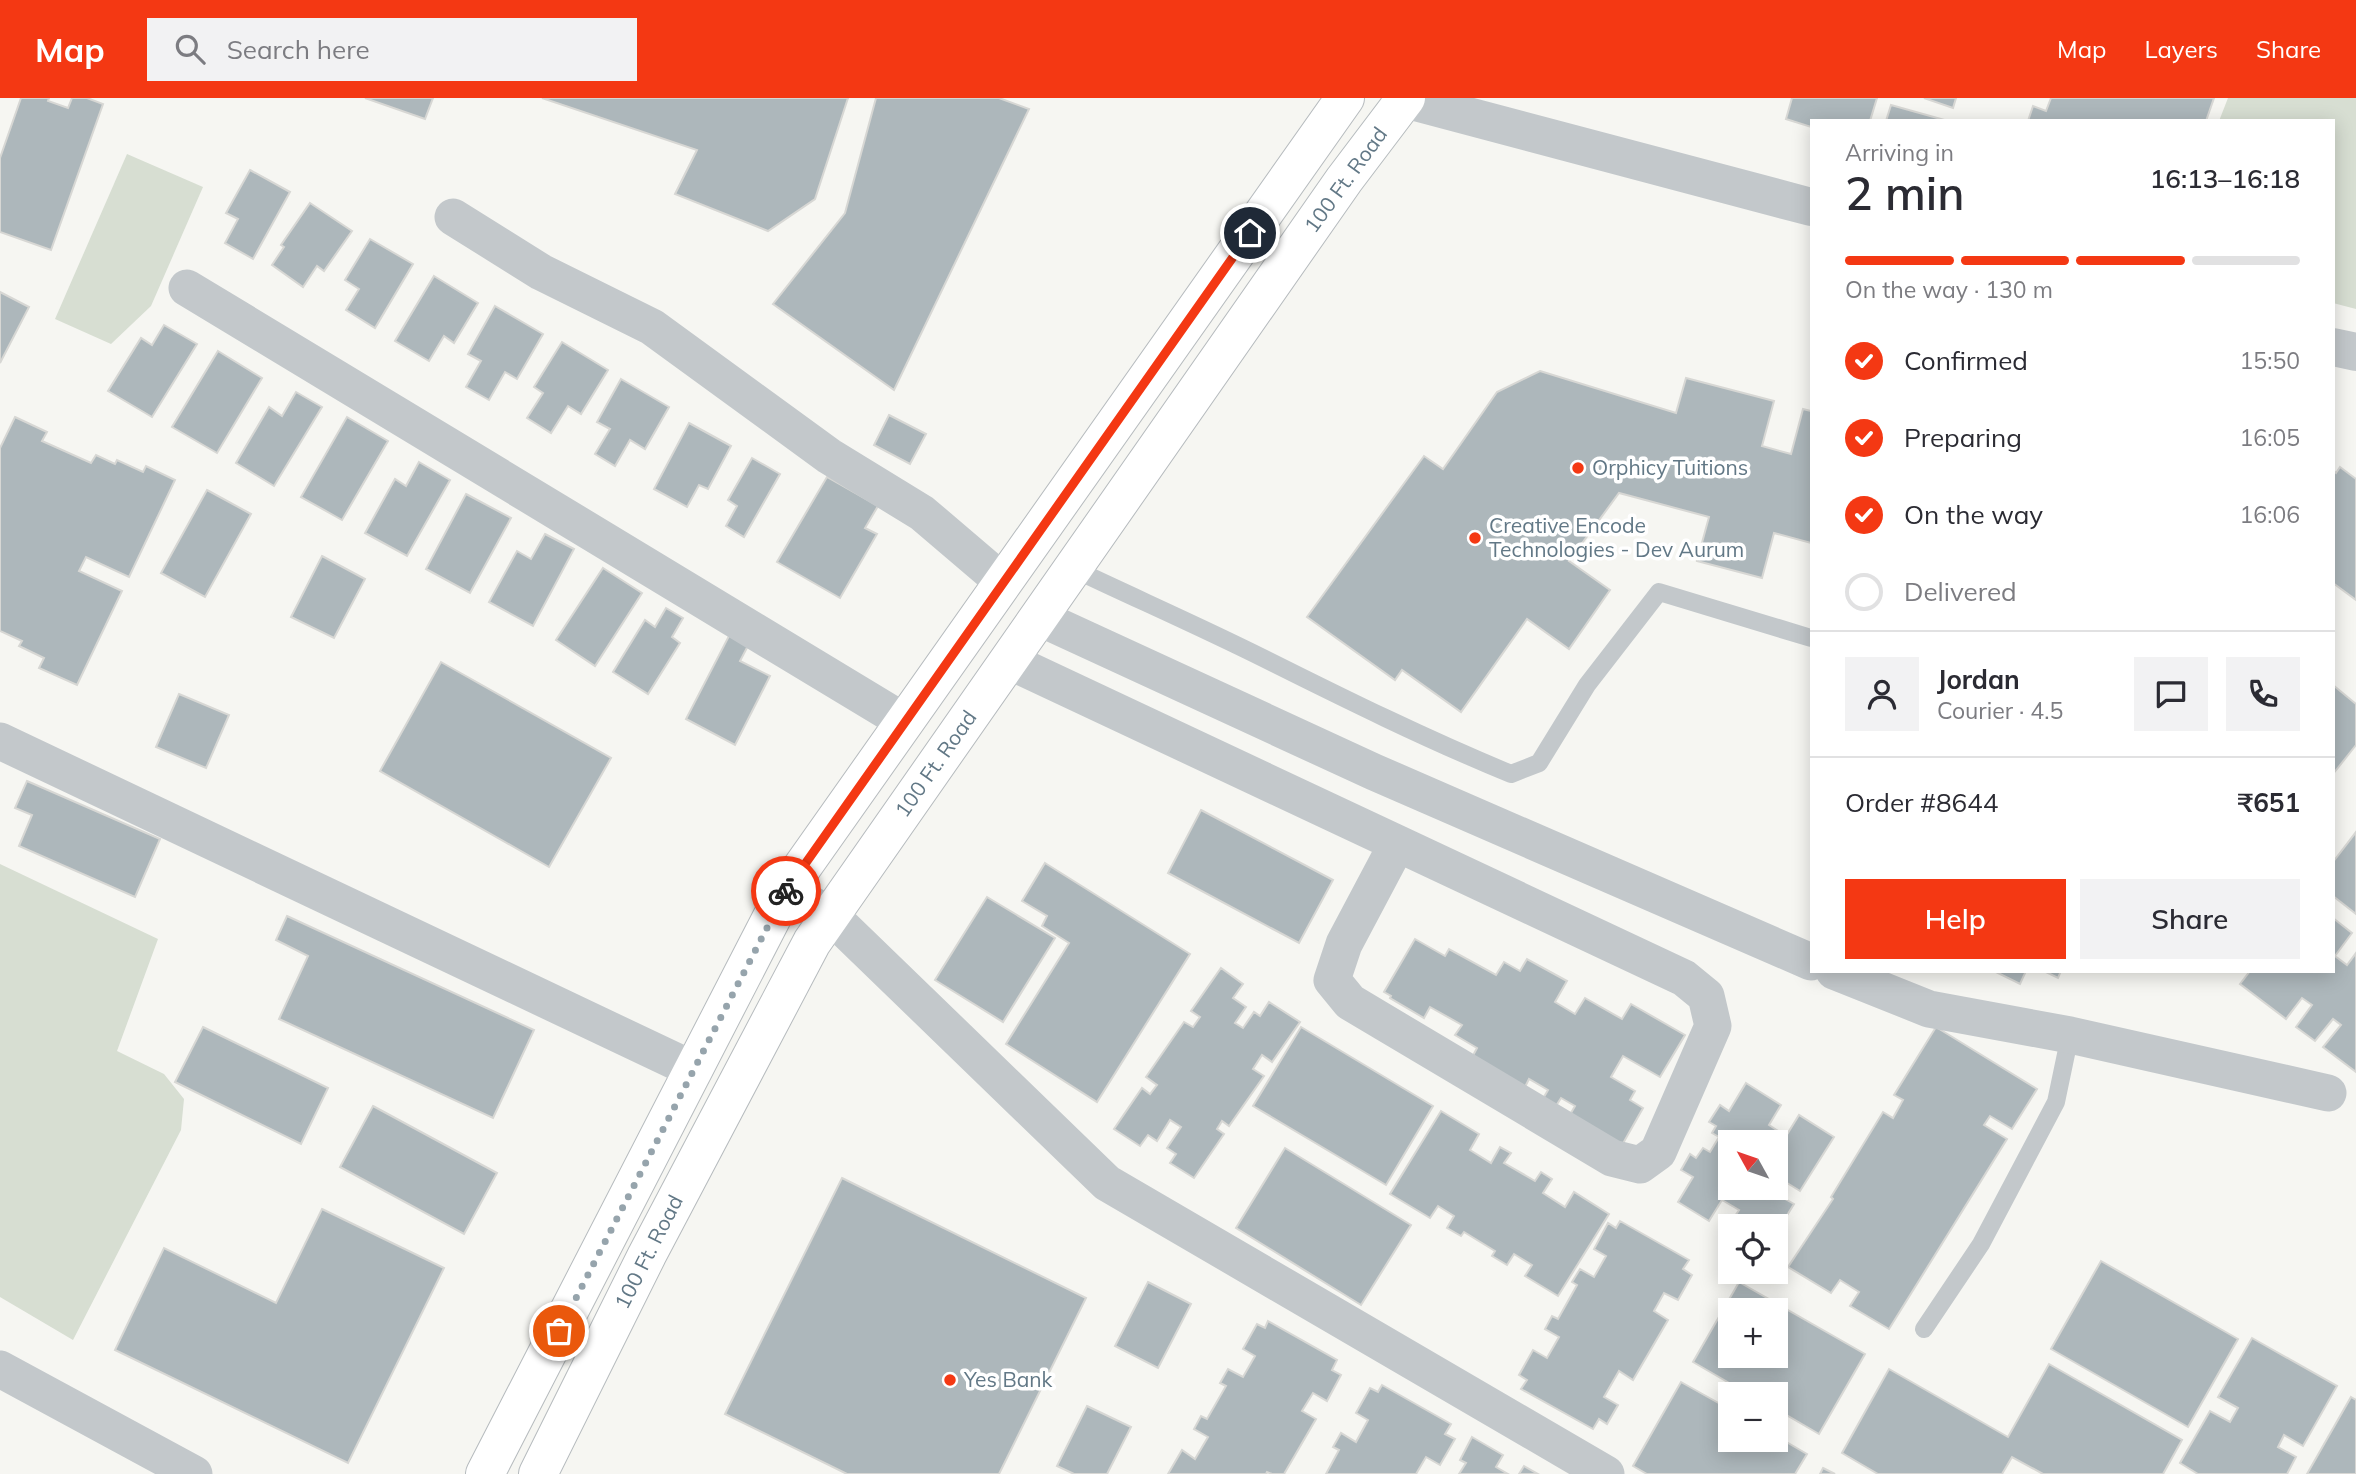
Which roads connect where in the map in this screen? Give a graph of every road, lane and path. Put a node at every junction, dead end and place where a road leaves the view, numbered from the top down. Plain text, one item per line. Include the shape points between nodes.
1 (1345, 98) edge
2 (1403, 99) edge
3 (1810, 207) edge
4 (453, 217) dead end
5 (187, 289) dead end
6 (2335, 347) edge
7 (2356, 352) edge
8 (1074, 569) junction
9 (1003, 582) junction
10 (1040, 618) junction
11 (1810, 638) edge
12 (1009, 661) junction
13 (905, 722) junction
14 (0, 741) edge
15 (1397, 844) junction
16 (786, 890) junction
17 (830, 915) junction
18 (1810, 961) edge
19 (1839, 973) edge
20 (2070, 1035) junction
21 (694, 1070) junction
22 (2328, 1093) dead end
23 (1924, 1329) dead end
24 (0, 1369) edge
25 (194, 1474) edge
26 (485, 1474) edge
27 (538, 1474) edge
28 (1606, 1474) edge

1 - 9 main road, 100 Ft. Road
2 - 3 street
2 - 8 main road, 100 Ft. Road
4 - 9 street via 541,272 652,327 829,456 922,513
5 - 13 street
6 - 7 street
8 - 10 main road, 100 Ft. Road
8 - 11 lane via 1375,715 1511,774 1539,764 1587,685 1659,592
9 - 13 main road, 100 Ft. Road
10 - 12 main road, 100 Ft. Road
10 - 18 street via 1386,777
12 - 15 street
12 - 17 main road, 100 Ft. Road
13 - 16 main road, 100 Ft. Road
14 - 21 street
15 - 15 street via 1685,978 1706,996 1713,1026 1658,1152 1640,1165 1612,1158 1350,1002 1332,981 1344,944
16 - 17 street
16 - 21 main road, 100 Ft. Road
17 - 27 main road, 100 Ft. Road via 660,1231
17 - 28 street via 1107,1183
19 - 20 street via 1928,1009
20 - 22 street
20 - 23 lane via 2056,1101 1981,1244
21 - 26 main road, 100 Ft. Road
24 - 25 street

